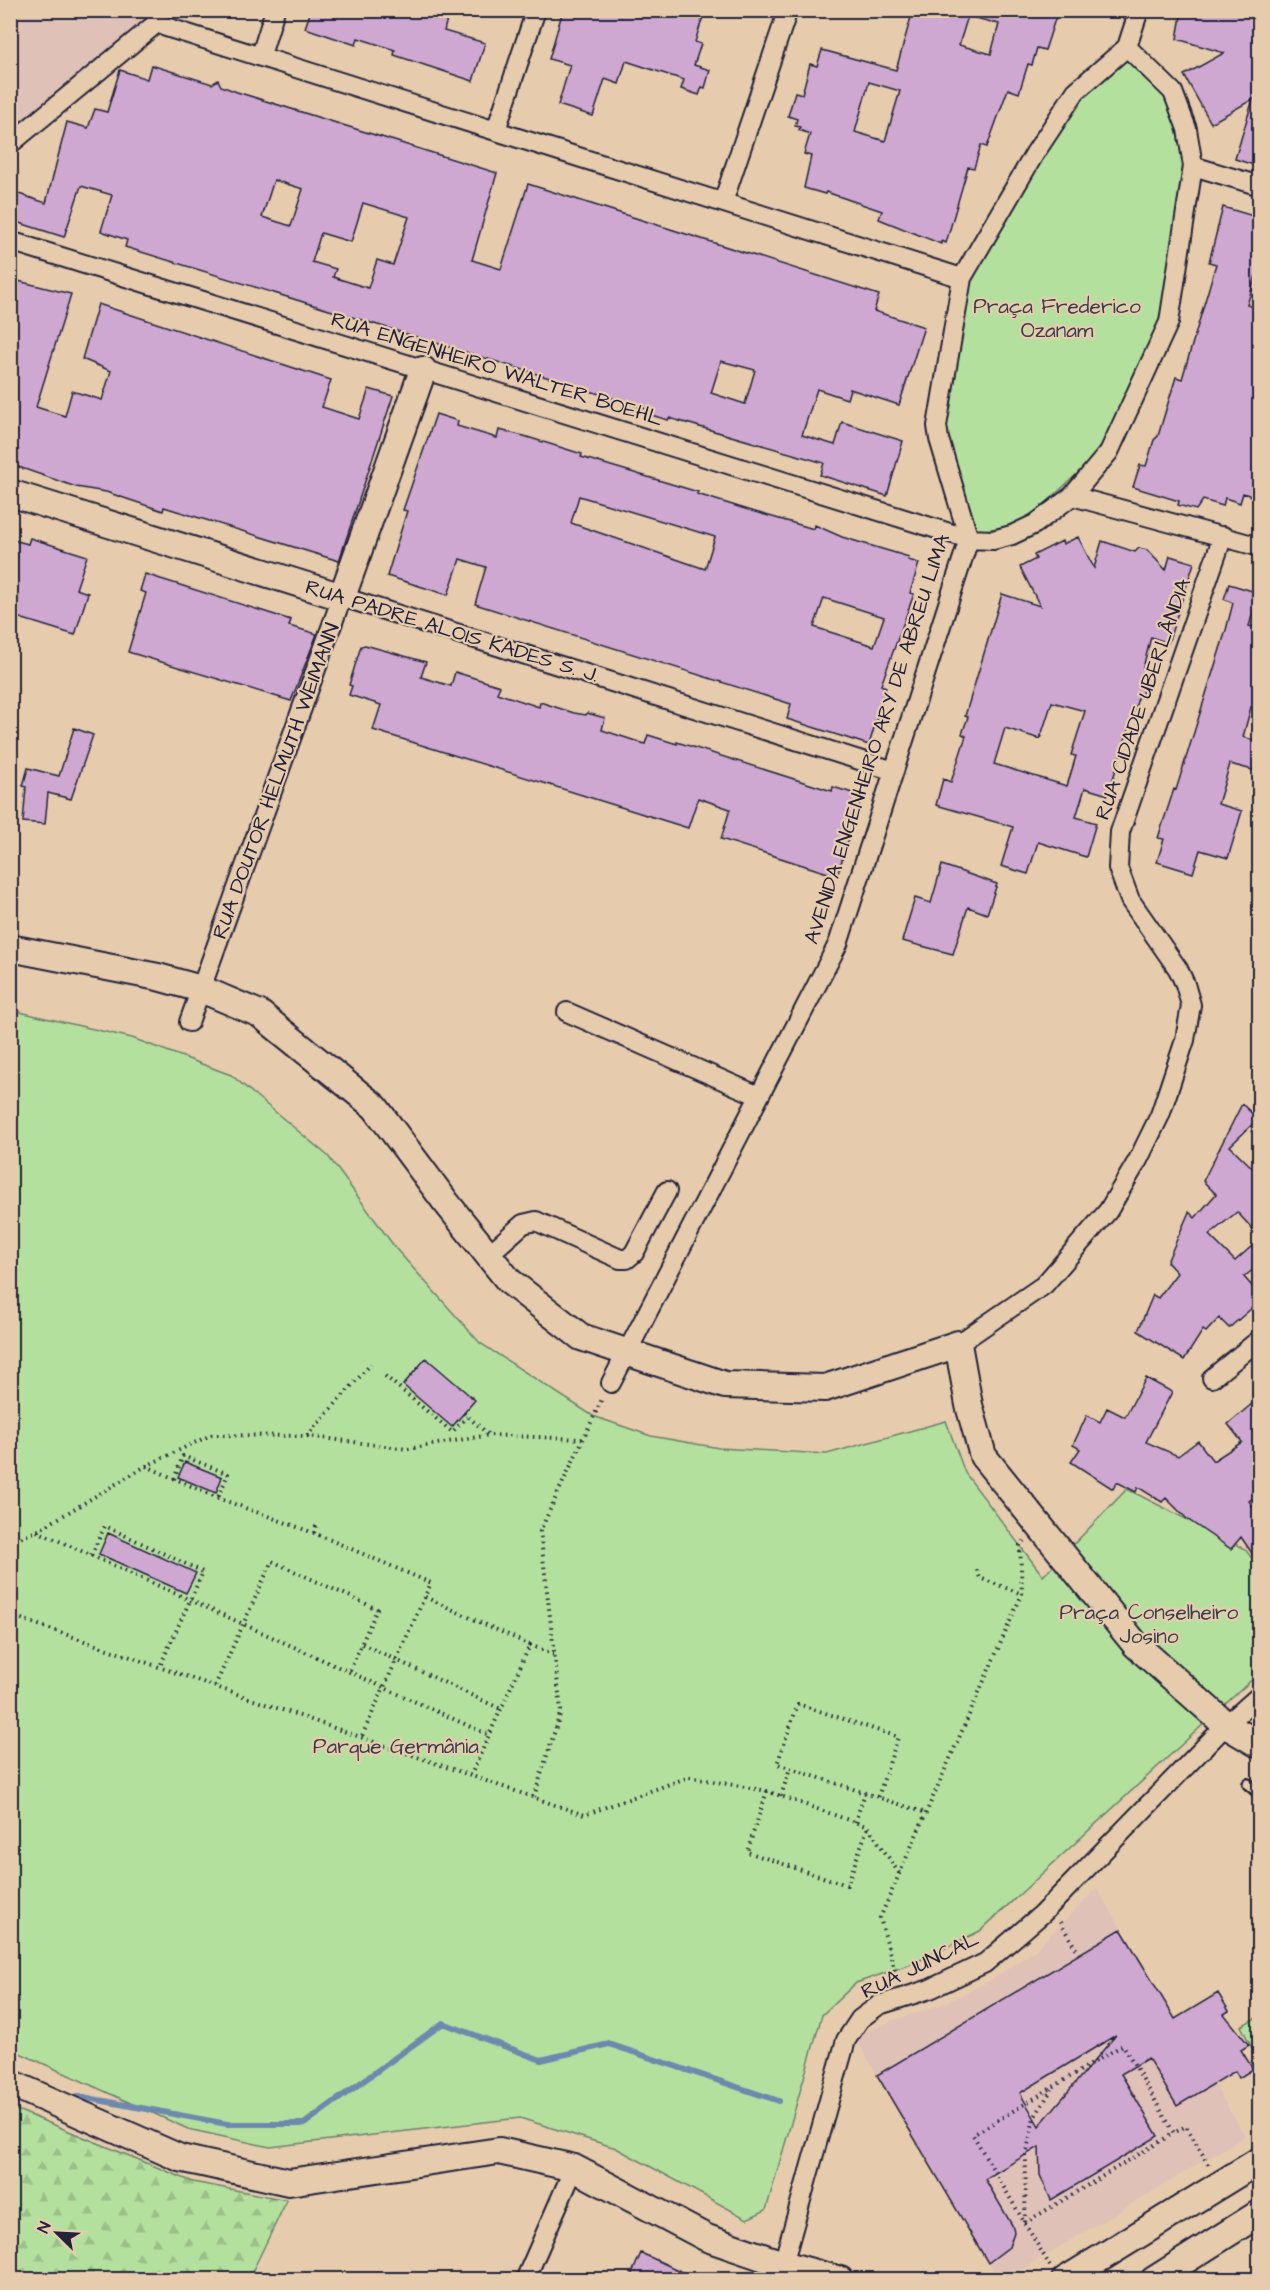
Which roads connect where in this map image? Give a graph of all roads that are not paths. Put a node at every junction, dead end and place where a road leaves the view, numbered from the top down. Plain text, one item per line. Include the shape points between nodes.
1 (275, 10) edge
2 (536, 10) edge
3 (788, 10) edge
4 (1139, 10) edge
5 (156, 16) edge
6 (1127, 47) junction
7 (261, 55) junction
8 (496, 130) junction
9 (10, 144) edge
10 (1193, 166) junction
11 (1260, 186) edge
12 (723, 202) junction
13 (10, 241) edge
14 (962, 278) junction
15 (423, 370) junction
16 (10, 493) edge
17 (1072, 496) junction
18 (1223, 537) junction
19 (969, 539) junction
20 (1260, 547) edge
21 (342, 597) junction
22 (894, 771) junction
23 (10, 948) edge
24 (201, 989) junction
25 (567, 1012) dead end
26 (189, 1022) dead end
27 (759, 1096) junction
28 (667, 1191) dead end
29 (488, 1255) junction
30 (1260, 1339) edge
31 (958, 1344) junction
32 (626, 1353) junction
33 (1212, 1378) dead end
34 (611, 1383) road end
35 (1260, 1695) edge
36 (1226, 1725) junction
37 (1260, 1745) edge
38 (1248, 1784) dead end
39 (1260, 1794) edge
40 (10, 2084) edge
41 (1260, 2160) edge
42 (574, 2168) junction
43 (1260, 2213) edge
44 (783, 2264) junction
45 (1059, 2276) edge
46 (525, 2280) edge
47 (840, 2280) edge
48 (1154, 2280) edge

1 - 7 street
2 - 8 street
3 - 12 street
4 - 6 street
5 - 7 street
5 - 9 street
6 - 10 street via 1173,92 1187,129
6 - 14 street, AVENIDA ENGENHEIRO ARY DE ABREU LIMA via 1076,91
7 - 8 street
8 - 12 street
10 - 11 street
10 - 17 street via 1169,322 1109,452
12 - 14 street
13 - 15 street, RUA ENGENHEIRO WALTER BOEHL
14 - 19 street, AVENIDA ENGENHEIRO ARY DE ABREU LIMA via 937,426
15 - 19 street, RUA ENGENHEIRO WALTER BOEHL
15 - 21 street, RUA DOUTOR HELMUTH WEIMANN
16 - 21 street, RUA PADRE ALOIS KADES S. J.
17 - 18 street
17 - 19 street via 1035,524 1012,535 993,540
18 - 20 street
18 - 31 street, RUA CIDADE UBERLÂNDIA via 1120,832 1118,868 1130,900 1178,969 1191,1005 1175,1072 1160,1115 1108,1211 1044,1285
19 - 22 street, AVENIDA ENGENHEIRO ARY DE ABREU LIMA
21 - 22 street, RUA PADRE ALOIS KADES S. J.
21 - 24 street, RUA DOUTOR HELMUTH WEIMANN
22 - 27 street, AVENIDA ENGENHEIRO ARY DE ABREU LIMA via 838,944
23 - 24 street
24 - 26 street, RUA DOUTOR HELMUTH WEIMANN
24 - 29 street via 260,1014 375,1107
25 - 27 street
27 - 32 street, AVENIDA ENGENHEIRO ARY DE ABREU LIMA
28 - 29 street via 627,1259 536,1221 523,1224
29 - 32 street via 509,1281 581,1337
30 - 33 street
31 - 32 street via 825,1388 725,1385
31 - 36 street via 983,1456 1136,1645
32 - 34 street, AVENIDA ENGENHEIRO ARY DE ABREU LIMA
35 - 36 street, RUA JUNCAL
36 - 37 street
36 - 44 street, RUA JUNCAL via 1050,1906 985,1962 930,1989 879,2005 860,2019 846,2040
38 - 39 lane
40 - 42 street via 180,2158 289,2182 499,2151
41 - 45 street
42 - 44 street via 706,2238
42 - 46 street
43 - 48 street
44 - 47 street

